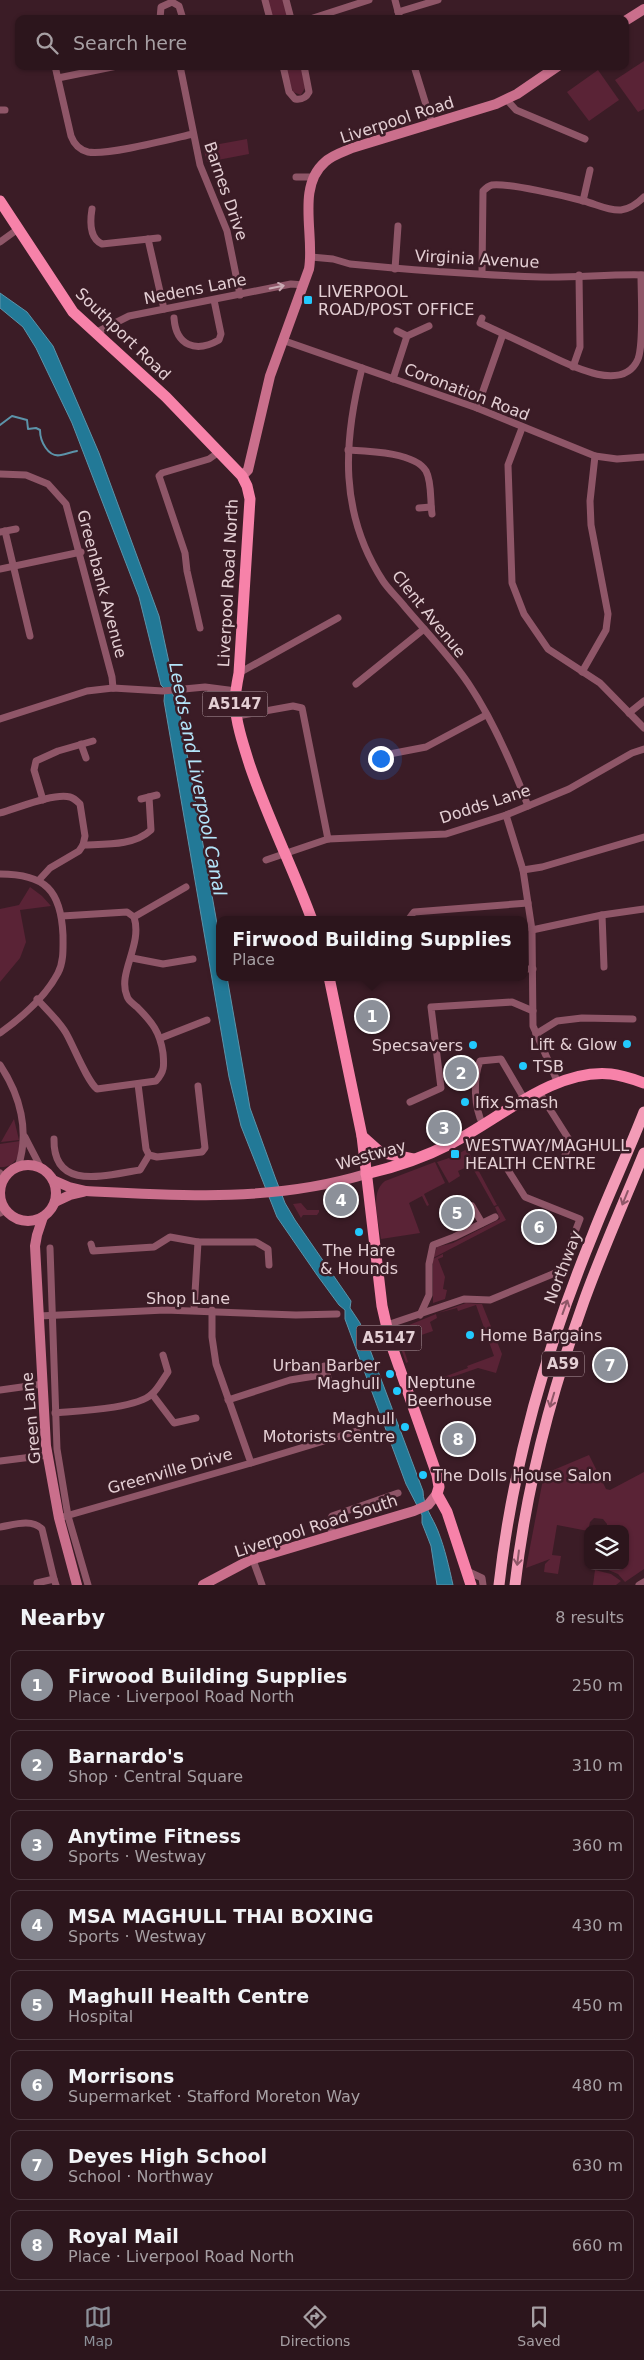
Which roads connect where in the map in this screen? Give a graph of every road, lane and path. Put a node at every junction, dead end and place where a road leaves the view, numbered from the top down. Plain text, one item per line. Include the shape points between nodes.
1 (265, 0) edge
2 (286, 0) edge
3 (369, 0) edge
4 (395, 0) edge
5 (438, 0) edge
6 (644, 8) edge
7 (160, 15) edge
8 (182, 15) edge
9 (269, 15) edge
10 (290, 15) edge
11 (322, 15) edge
12 (399, 15) edge
13 (629, 18) edge
14 (56, 70) edge
15 (79, 70) edge
16 (181, 70) edge
17 (284, 70) edge
18 (305, 70) edge
19 (415, 70) edge
20 (552, 70) edge
21 (58, 78) junction
22 (507, 100) junction
23 (432, 124) junction
24 (193, 134) junction
25 (585, 139) dead end
26 (590, 170) dead end
27 (296, 177) dead end
28 (314, 177) junction
29 (644, 197) edge
30 (583, 201) junction
31 (0, 202) edge
32 (92, 209) dead end
33 (398, 226) dead end
34 (18, 229) junction
35 (158, 238) dead end
36 (148, 239) junction
37 (0, 242) edge
38 (310, 257) junction
39 (395, 268) junction
40 (482, 273) junction
41 (579, 275) junction
42 (643, 275) edge
43 (304, 284) junction
44 (240, 295) junction
45 (214, 300) junction
46 (164, 309) junction
47 (174, 318) dead end
48 (482, 318) dead end
49 (430, 326) dead end
50 (397, 331) dead end
51 (95, 333) junction
52 (503, 334) junction
53 (407, 336) junction
54 (282, 340) junction
55 (573, 366) junction
56 (362, 368) junction
57 (393, 379) junction
58 (477, 408) junction
59 (522, 428) junction
60 (348, 450) junction
61 (219, 452) junction
62 (595, 456) junction
63 (644, 457) edge
64 (0, 474) edge
65 (242, 476) junction
66 (419, 508) dead end
67 (16, 529) dead end
68 (2, 532) edge
69 (81, 552) junction
70 (13, 566) junction
71 (0, 569) edge
72 (338, 618) dead end
73 (200, 628) dead end
74 (424, 629) junction
75 (30, 636) dead end
76 (582, 672) junction
77 (239, 673) junction
78 (356, 684) dead end
79 (113, 688) junction
80 (236, 691) junction
81 (644, 701) edge
82 (629, 713) junction
83 (486, 715) junction
84 (237, 716) junction
85 (0, 719) edge
86 (644, 728) edge
87 (93, 741) dead end
88 (81, 744) junction
89 (644, 749) edge
90 (374, 757) dead end
91 (86, 758) dead end
92 (157, 794) dead end
93 (43, 800) junction
94 (528, 806) junction
95 (0, 813) edge
96 (506, 815) junction
97 (644, 837) edge
98 (328, 839) junction
99 (83, 846) junction
100 (285, 853) junction
101 (266, 860) dead end
102 (523, 870) junction
103 (0, 874) edge
104 (39, 880) junction
105 (186, 888) dead end
106 (528, 903) junction
107 (644, 910) edge
108 (602, 915) junction
109 (62, 916) junction
110 (310, 916) edge
111 (411, 916) edge
112 (134, 917) junction
113 (532, 930) junction
114 (132, 958) junction
115 (193, 959) dead end
116 (604, 967) dead end
117 (528, 969) edge
118 (533, 969) junction
119 (330, 981) edge
120 (37, 999) junction
121 (533, 1011) junction
122 (633, 1019) dead end
123 (207, 1020) dead end
124 (0, 1033) edge
125 (536, 1034) junction
126 (161, 1038) junction
127 (0, 1065) edge
128 (558, 1083) junction
129 (644, 1083) edge
130 (138, 1084) junction
131 (198, 1086) dead end
132 (539, 1092) junction
133 (525, 1100) junction
134 (410, 1102) dead end
135 (644, 1112) edge
136 (483, 1125) junction
137 (24, 1134) junction
138 (362, 1136) junction
139 (54, 1140) dead end
140 (644, 1153) edge
141 (149, 1155) junction
142 (416, 1159) junction
143 (562, 1164) dead end
144 (18, 1167) junction
145 (41, 1168) junction
146 (508, 1170) dead end
147 (366, 1174) junction
148 (2, 1176) edge
149 (53, 1180) junction
150 (86, 1191) junction
151 (55, 1202) junction
152 (472, 1206) dead end
153 (3, 1211) edge
154 (44, 1217) junction
155 (495, 1217) dead end
156 (20, 1220) junction
157 (482, 1223) junction
158 (198, 1242) junction
159 (91, 1244) dead end
160 (35, 1246) junction
161 (50, 1248) dead end
162 (268, 1265) dead end
163 (194, 1310) junction
164 (212, 1310) junction
165 (337, 1314) dead end
166 (420, 1314) junction
167 (39, 1316) junction
168 (52, 1316) junction
169 (387, 1325) junction
170 (163, 1355) dead end
171 (324, 1366) dead end
172 (43, 1384) junction
173 (0, 1390) edge
174 (152, 1394) junction
175 (228, 1400) junction
176 (55, 1413) junction
177 (196, 1418) dead end
178 (357, 1431) dead end
179 (48, 1455) junction
180 (0, 1461) edge
181 (251, 1463) junction
182 (398, 1493) dead end
183 (437, 1494) junction
184 (64, 1517) junction
185 (0, 1527) edge
186 (333, 1535) junction
187 (253, 1560) junction
188 (467, 1571) junction
189 (55, 1582) edge
190 (644, 1582) edge
191 (36, 1583) dead end
192 (77, 1585) edge
193 (88, 1585) edge
194 (202, 1585) edge
195 (262, 1585) edge
196 (471, 1585) edge
197 (484, 1585) edge
198 (499, 1585) edge
199 (515, 1585) edge
200 (639, 1585) edge

1 - 9 street
2 - 10 street
3 - 11 street
4 - 12 street
5 - 12 street
6 - 13 main road
7 - 8 street via 161,7 172,2 179,6
14 - 21 street
15 - 21 street
16 - 24 street, Barnes Drive
17 - 18 street via 291,96 300,100 309,92
19 - 23 street
20 - 22 main road, Liverpool Road
21 - 24 street via 71,136 84,150 102,152
22 - 23 main road, Liverpool Road
22 - 25 street via 516,110
23 - 28 main road, Liverpool Road via 337,154 324,162
24 - 44 street, Barnes Drive via 202,174 227,231
26 - 30 street
27 - 28 street
28 - 38 main road, Liverpool Road via 309,198
29 - 30 street via 635,206 622,210 610,210
30 - 40 street via 488,186 483,191
31 - 34 main road, Southport Road / A5147
32 - 36 street via 92,231 98,242 106,245
33 - 39 street
34 - 37 street
34 - 51 main road, Southport Road / A5147 via 66,304
35 - 36 street
36 - 46 street
38 - 39 street, Virginia Avenue
38 - 43 main road, Liverpool Road
39 - 40 street, Virginia Avenue
40 - 41 street, Virginia Avenue via 543,277
41 - 42 street, Virginia Avenue
41 - 55 street via 580,347
42 - 55 street via 641,351 635,366 614,376 598,375
44 -> 43 street, Nedens Lane
43 - 54 main road, Liverpool Road
44 - 45 street, Nedens Lane
45 - 46 street, Nedens Lane
45 - 47 street via 221,334 214,343 194,347 185,344 174,327
46 - 51 street, Nedens Lane via 129,316
48 - 52 street via 480,323
49 - 53 street
50 - 53 street
51 - 61 main road, Southport Road / A5147 via 144,376
52 - 55 street
52 - 58 street
53 - 57 street
54 - 56 street, Coronation Road
54 - 65 main road, Liverpool Road via 248,470
56 - 57 street, Coronation Road
56 - 60 street, Clent Avenue
57 - 58 street, Coronation Road
58 - 59 street, Coronation Road
59 - 62 street, Coronation Road
59 - 76 street via 508,465 512,583 524,614 548,649
60 - 66 street via 383,452 418,463 426,472 431,510
60 - 74 street, Clent Avenue via 355,524 383,582
61 - 65 main road, Southport Road / A5147
61 - 73 street via 209,459 159,476 185,553
62 - 63 street, Coronation Road via 617,459
62 - 76 street via 591,525 608,614 606,630
64 - 69 street, Greenbank Avenue via 26,475 48,484 66,504
65 - 77 main road, Liverpool Road North / A5147 via 250,499
67 - 68 street
68 - 70 street
69 - 70 street
69 - 79 street, Greenbank Avenue
70 - 71 street
70 - 75 street
72 - 77 street
74 - 78 street
74 - 83 street, Clent Avenue via 468,683
76 - 82 street via 600,683
77 - 80 main road, Liverpool Road North / A5147
79 - 80 street via 164,691 205,687
79 - 85 street via 87,691
80 - 84 main road, Liverpool Road North / A5147
81 - 82 street
82 - 86 street
83 - 90 street via 426,747
83 - 94 street, Clent Avenue
84 - 98 street via 293,706 302,708
84 - 100 main road, Liverpool Road North / A5147 via 262,800
87 - 88 street
88 - 91 street
88 - 93 street via 36,761 34,770
89 - 94 street, Dodds Lane via 569,789
92 - 99 street via 145,798 151,830 144,836 118,844
93 - 95 street
93 - 99 street via 71,797 80,804 85,836
94 - 96 street, Dodds Lane
96 - 98 street, Dodds Lane via 446,834
96 - 102 street
97 - 102 street
98 - 100 street, Dodds Lane
99 - 104 street via 50,868
100 - 101 street, Dodds Lane
100 - 110 main road, Liverpool Road North / A5147
102 - 106 street
103 - 104 street
104 - 109 street via 53,893
105 - 112 street
106 - 111 street via 414,912
106 - 113 street
107 - 108 street
108 - 113 street
108 - 116 street
109 - 112 street via 127,912
109 - 120 street via 61,967
112 - 114 street via 137,937
113 - 118 street
114 - 115 street via 163,964
114 - 126 street via 125,979 127,998 152,1023
117 - 118 street
118 - 121 street
119 - 138 main road, A5147
120 - 124 street
120 - 130 street via 65,1031 91,1084 97,1088
121 - 125 street
121 - 134 street via 512,1002 431,1007 440,1088
122 - 125 street via 557,1021
123 - 126 street
125 - 128 street
126 - 130 street via 162,1074 156,1081
127 - 137 street via 14,1089
128 - 129 main road, Westway via 583,1076 610,1074
128 - 132 main road, Westway
130 - 141 street
131 - 141 street via 205,1148 202,1152
132 - 133 main road, Westway
132 - 143 street via 570,1141
133 - 136 main road, Westway
133 - 136 street via 501,1059 480,1061 475,1074 479,1116
198 -> 135 highway, Northway / A59 via 512,1488 550,1350 593,1234
136 - 142 main road, Westway via 452,1144
137 - 144 street
137 - 145 street
138 - 142 main road via 380,1152
138 - 147 main road, A5147
139 - 141 street via 57,1162 69,1173 83,1178 140,1170
140 -> 199 highway, Northway / A59 via 584,1300 552,1401 533,1475 519,1545
142 - 147 main road, Westway
144 - 145 main road
144 - 148 main road
145 - 149 main road
146 - 166 street via 526,1197 580,1219 560,1271 490,1300 464,1299
147 - 150 main road, Westway via 343,1181 252,1195 196,1197
147 - 169 main road, A5147
148 - 153 main road via 0,1196
149 - 150 main road, Westway
149 - 151 main road via 57,1191
150 - 151 main road, Westway
151 - 154 main road
152 - 157 street
153 - 156 main road
154 - 156 main road
154 - 160 main road, Green Lane via 36,1234
155 - 157 street
156 - 160 main road, Green Lane
157 - 166 street via 433,1245 429,1295
158 - 159 street via 170,1237 154,1246 93,1252
158 - 162 street via 256,1242 268,1249
158 - 163 street
160 - 167 main road, Green Lane
161 - 168 street
163 - 164 street, Shop Lane
163 - 168 street, Shop Lane
164 - 165 street, Shop Lane
164 - 175 street, Greenville Drive via 214,1357
166 - 169 street
167 - 168 street, Shop Lane
167 - 172 main road, Green Lane
168 - 176 street
169 - 183 main road, A5147 via 390,1343 437,1475
170 - 174 street via 168,1372
171 - 175 street via 328,1377 290,1380
172 - 173 street
172 - 179 main road, Green Lane
174 - 176 street via 144,1400 117,1406
174 - 177 street via 174,1423
175 - 181 street, Greenville Drive
176 - 184 street
178 - 181 street via 344,1432
179 - 180 street
179 - 184 main road, Green Lane
181 - 184 street, Greenville Drive
182 - 186 street via 332,1516 329,1523
183 - 186 main road, Liverpool Road South via 428,1506
183 - 188 main road, A5147
184 - 192 main road, Green Lane
184 - 193 street
185 - 189 street via 28,1523 38,1525 42,1529
186 - 187 main road, Liverpool Road South
187 - 194 main road, Liverpool Road South
187 - 195 street
188 - 196 main road, A5147
188 - 197 street via 482,1578
189 - 191 street
190 - 200 street

